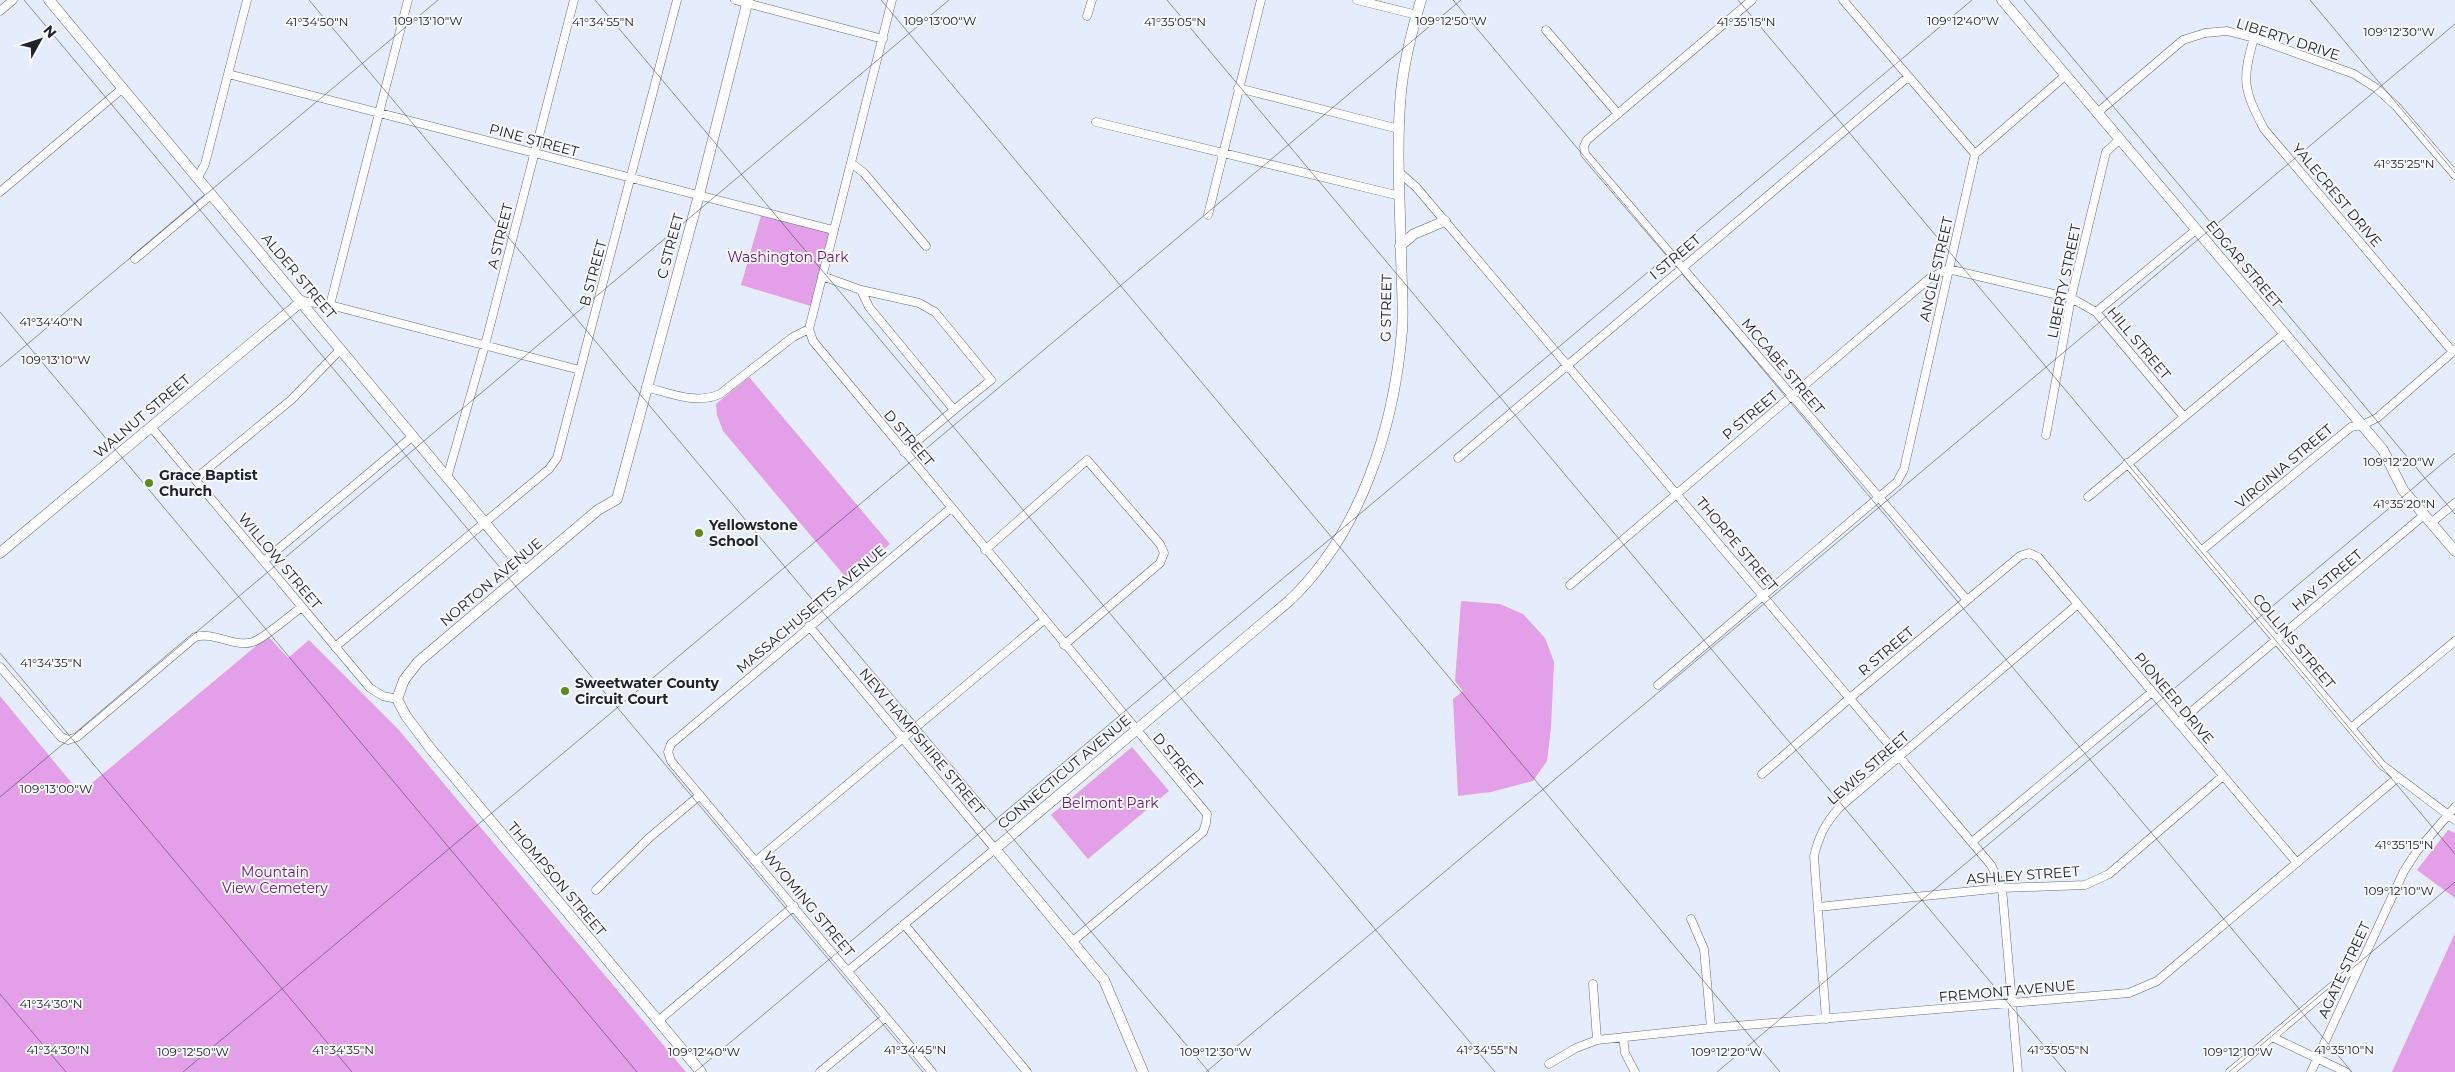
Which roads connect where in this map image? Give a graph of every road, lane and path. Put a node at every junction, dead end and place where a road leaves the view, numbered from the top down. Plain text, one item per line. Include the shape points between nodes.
1 (13, 0) edge
2 (49, 0) edge
3 (247, 0) edge
4 (408, 0) edge
5 (574, 0) edge
6 (677, 0) edge
7 (735, 0) edge
8 (892, 0) edge
9 (1092, 0) edge
10 (1261, 0) edge
11 (1357, 0) edge
12 (1421, 0) edge
13 (1752, 0) edge
14 (1843, 0) edge
15 (2002, 0) edge
16 (748, 2) edge
17 (0, 11) edge
18 (1417, 15) junction
19 (1088, 16) dead end
20 (1546, 30) dead end
21 (2254, 38) junction
22 (883, 39) junction
23 (228, 74) junction
24 (2066, 75) junction
25 (1908, 77) junction
26 (123, 88) junction
27 (1238, 88) junction
28 (379, 113) junction
29 (2097, 113) junction
30 (1618, 114) junction
31 (1096, 122) dead end
32 (1399, 129) junction
33 (2120, 140) junction
34 (1222, 152) junction
35 (534, 153) junction
36 (1975, 154) junction
37 (851, 163) junction
38 (1400, 173) junction
39 (2455, 175) edge
40 (198, 177) junction
41 (630, 178) junction
42 (0, 192) edge
43 (212, 194) junction
44 (699, 195) junction
45 (1400, 196) junction
46 (1208, 215) dead end
47 (1445, 221) junction
48 (2197, 229) junction
49 (833, 230) junction
50 (926, 246) dead end
51 (1400, 246) junction
52 (135, 259) dead end
53 (1682, 267) junction
54 (1948, 269) junction
55 (822, 276) junction
56 (861, 290) junction
57 (2071, 298) junction
58 (302, 301) junction
59 (330, 305) junction
60 (2096, 312) junction
61 (809, 329) junction
62 (2285, 333) junction
63 (485, 345) junction
64 (341, 349) junction
65 (2454, 351) edge
66 (1568, 364) junction
67 (580, 370) junction
68 (646, 387) junction
69 (1792, 396) junction
70 (954, 410) junction
71 (2184, 417) junction
72 (2362, 425) junction
73 (151, 427) junction
74 (2046, 435) dead end
75 (413, 436) junction
76 (904, 452) junction
77 (1458, 458) dead end
78 (2127, 463) junction
79 (447, 478) junction
80 (196, 479) junction
81 (1677, 493) junction
82 (2088, 497) dead end
83 (1878, 498) junction
84 (617, 499) joint
85 (2455, 503) edge
86 (951, 508) junction
87 (2424, 515) junction
88 (484, 523) junction
89 (2431, 523) junction
90 (985, 550) junction
91 (2201, 551) junction
92 (2455, 551) edge
93 (0, 553) edge
94 (2029, 553) joint
95 (264, 561) junction
96 (525, 572) junction
97 (1570, 585) dead end
98 (1297, 594) joint
99 (1764, 595) junction
100 (1967, 600) junction
101 (2078, 604) junction
102 (302, 607) junction
103 (1044, 620) junction
104 (809, 626) junction
105 (2276, 639) junction
106 (2455, 641) edge
107 (1064, 644) junction
108 (335, 647) junction
109 (0, 667) edge
110 (1658, 685) dead end
111 (2152, 692) junction
112 (1850, 698) junction
113 (397, 699) junction
114 (2178, 723) junction
115 (2351, 728) junction
116 (1136, 730) junction
117 (902, 738) junction
118 (668, 752) joint
119 (1900, 757) junction
120 (1762, 774) dead end
121 (2223, 776) junction
122 (2397, 778) junction
123 (700, 795) junction
124 (2455, 808) edge
125 (2447, 814) junction
126 (2455, 820) edge
127 (1972, 842) junction
128 (995, 849) junction
129 (756, 861) junction
130 (2297, 862) junction
131 (2002, 888) junction
132 (596, 890) dead end
133 (794, 906) junction
134 (1818, 907) junction
135 (1691, 919) dead end
136 (904, 924) junction
137 (1073, 941) junction
138 (2362, 962) junction
139 (848, 971) junction
140 (1593, 984) dead end
141 (2012, 1003) junction
142 (886, 1017) junction
143 (1826, 1019) junction
144 (658, 1021) junction
145 (1711, 1028) junction
146 (1623, 1037) junction
147 (2272, 1037) junction
148 (1598, 1040) junction
149 (2318, 1058) junction
150 (1549, 1064) dead end
151 (701, 1072) edge
152 (820, 1072) edge
153 (932, 1072) edge
154 (1027, 1072) edge
155 (1143, 1072) edge
156 (1635, 1072) edge
157 (2018, 1072) edge
158 (2230, 1072) edge
159 (2311, 1072) edge
160 (2346, 1072) edge

1 - 17 street
2 - 26 street, ALDER STREET
3 - 23 street
4 - 28 street
5 - 35 street, A STREET
6 - 41 street, B STREET
7 - 16 street
8 - 22 street
9 - 19 street
10 - 27 street
11 - 18 street
12 - 18 street, G STREET
13 - 30 street
14 - 25 street
15 - 24 street, EDGAR STREET
16 - 22 street
16 - 44 street, C STREET
18 - 32 street, G STREET via 1404,72
20 - 30 street
21 - 29 street, LIBERTY DRIVE via 2228,31 2204,33 2183,40
21 - 39 street, LIBERTY DRIVE via 2354,74 2376,88 2396,106
21 - 65 street, YALECREST DRIVE via 2245,67 2248,98 2264,129
22 - 37 street
23 - 28 street, PINE STREET
23 - 40 street via 205,164
24 - 29 street, EDGAR STREET
24 - 36 street
25 - 36 street
25 - 53 street, I STREET
26 - 40 street, ALDER STREET
26 - 42 street
27 - 32 street
27 - 34 street
28 - 35 street, PINE STREET
28 - 59 street
29 - 33 street, EDGAR STREET
30 - 53 street, MCCABE STREET via 1587,140 1584,146 1586,154
31 - 34 street
32 - 38 street, G STREET
33 - 48 street, EDGAR STREET
33 - 57 street, LIBERTY STREET via 2106,152
34 - 45 street
34 - 46 street
35 - 41 street, PINE STREET
35 - 63 street, A STREET
36 - 54 street, ANGLE STREET
37 - 49 street
37 - 50 street via 864,173
38 - 45 street, G STREET
38 - 47 street, THORPE STREET
40 - 43 street, ALDER STREET
41 - 44 street, PINE STREET
41 - 67 street, B STREET
43 - 52 street
43 - 58 street, ALDER STREET
44 - 49 street, PINE STREET
44 - 68 street, C STREET
45 - 51 street, G STREET
47 - 51 street via 1414,234
47 - 66 street, THORPE STREET
48 - 60 street
48 - 62 street, EDGAR STREET
49 - 55 street
51 - 98 street, G STREET via 1402,330 1388,418 1373,466 1353,511 1332,550
53 - 66 street, I STREET
53 - 69 street, MCCABE STREET
54 - 57 street, HILL STREET
54 - 69 street, P STREET via 1930,278
54 - 83 street, ANGLE STREET via 1904,469 1897,482
55 - 56 street
55 - 61 street
56 - 70 street via 868,307
56 - 70 street via 919,303 935,312 991,380
57 - 60 street, HILL STREET
57 - 74 street, LIBERTY STREET
58 - 59 street
58 - 64 street, ALDER STREET
58 - 73 street, WALNUT STREET
59 - 63 street
60 - 71 street, HILL STREET
61 - 68 street via 793,337 720,394 709,399 700,400
61 - 76 street, D STREET via 813,341
62 - 71 street
62 - 72 street, EDGAR STREET
63 - 67 street
63 - 79 street, A STREET
64 - 75 street, ALDER STREET
64 - 80 street via 291,400
65 - 72 street, VIRGINIA STREET via 2377,418
66 - 77 street, I STREET
66 - 81 street, THORPE STREET
67 - 88 street, B STREET via 557,458 550,469
68 - 84 street, C STREET
69 - 81 street, P STREET
69 - 83 street, MCCABE STREET
70 - 76 street
71 - 78 street
72 - 87 street, EDGAR STREET via 2384,450 2403,490
72 - 91 street, VIRGINIA STREET via 2351,427
73 - 80 street, WILLOW STREET
73 - 93 street, WALNUT STREET
75 - 79 street, ALDER STREET
75 - 95 street
76 - 86 street, D STREET
78 - 82 street
78 - 91 street, COLLINS STREET
79 - 88 street, ALDER STREET
80 - 95 street, WILLOW STREET
81 - 97 street, P STREET
81 - 99 street, THORPE STREET
83 - 99 street, ANGLE STREET
83 - 100 street, MCCABE STREET
84 - 96 street, NORTON AVENUE via 598,510
85 - 89 street
86 - 90 street, D STREET
86 - 104 street, MASSACHUSETTS AVENUE
87 - 89 street, EDGAR STREET
87 - 105 street, HAY STREET
88 - 96 street, ALDER STREET
88 - 108 street, B STREET
89 - 92 street, EDGAR STREET
90 - 103 street, D STREET
90 - 107 street via 1087,460 1160,544 1164,553 1160,563
91 - 105 street, COLLINS STREET
94 - 100 street, R STREET via 2020,556
94 - 101 street, PIONEER DRIVE via 2038,557
95 - 102 street, WILLOW STREET
96 - 113 street, NORTON AVENUE via 418,662 404,680
98 - 116 street, CONNECTICUT AVENUE
99 - 110 street, ANGLE STREET
99 - 112 street, THORPE STREET
100 - 112 street, R STREET
101 - 111 street, PIONEER DRIVE
101 - 119 street, LEWIS STREET
102 - 108 street, WILLOW STREET
102 - 109 street via 254,641 243,643 209,635 195,637 76,737 68,740 61,737
103 - 107 street, D STREET
103 - 117 street
104 - 117 street, NEW HAMPSHIRE STREET
104 - 118 street, MASSACHUSETTS AVENUE via 671,744
105 - 114 street, HAY STREET
105 - 115 street, COLLINS STREET
106 - 115 street
107 - 116 street, D STREET
108 - 113 street, WILLOW STREET via 370,688 383,696
111 - 114 street, PIONEER DRIVE
111 - 127 street
112 - 119 street, THORPE STREET
112 - 120 street, R STREET
113 - 144 street, THOMPSON STREET via 430,748
114 - 121 street, PIONEER DRIVE
115 - 122 street, COLLINS STREET
116 - 128 street, CONNECTICUT AVENUE
116 - 137 street, D STREET via 1207,814 1206,823 1203,832
117 - 128 street, NEW HAMPSHIRE STREET
117 - 129 street
118 - 123 street, WYOMING STREET via 671,761
119 - 127 street, THORPE STREET
119 - 134 street, LEWIS STREET via 1840,807 1818,837 1814,856
121 - 130 street, PIONEER DRIVE
121 - 131 street, ASHLEY STREET via 2109,874 2085,884
122 - 125 street, COLLINS STREET
122 - 130 street, FREMONT AVENUE
123 - 129 street, WYOMING STREET
123 - 132 street via 649,838
124 - 125 street, AGATE STREET
125 - 126 street, COLLINS STREET
125 - 138 street, AGATE STREET via 2404,871
127 - 131 street, THORPE STREET via 1991,865
128 - 136 street, CONNECTICUT AVENUE
128 - 137 street, NEW HAMPSHIRE STREET
129 - 133 street, WYOMING STREET
130 - 141 street, FREMONT AVENUE via 2157,981 2144,988 2129,994
131 - 134 street, ASHLEY STREET
131 - 141 street
133 - 139 street, WYOMING STREET
133 - 144 street
134 - 143 street, LEWIS STREET
135 - 145 street via 1704,949
136 - 139 street, CONNECTICUT AVENUE
136 - 154 street
137 - 155 street, NEW HAMPSHIRE STREET via 1104,980
138 - 147 street
138 - 149 street, AGATE STREET
139 - 142 street, WYOMING STREET
140 - 148 street
141 - 143 street, FREMONT AVENUE
141 - 157 street
142 - 152 street
142 - 153 street, WYOMING STREET
143 - 145 street, FREMONT AVENUE
144 - 151 street, THOMPSON STREET
145 - 146 street, FREMONT AVENUE
146 - 148 street, FREMONT AVENUE
146 - 156 street via 1625,1053
147 - 149 street
147 - 158 street
148 - 150 street, FREMONT AVENUE
149 - 159 street, AGATE STREET
149 - 160 street

